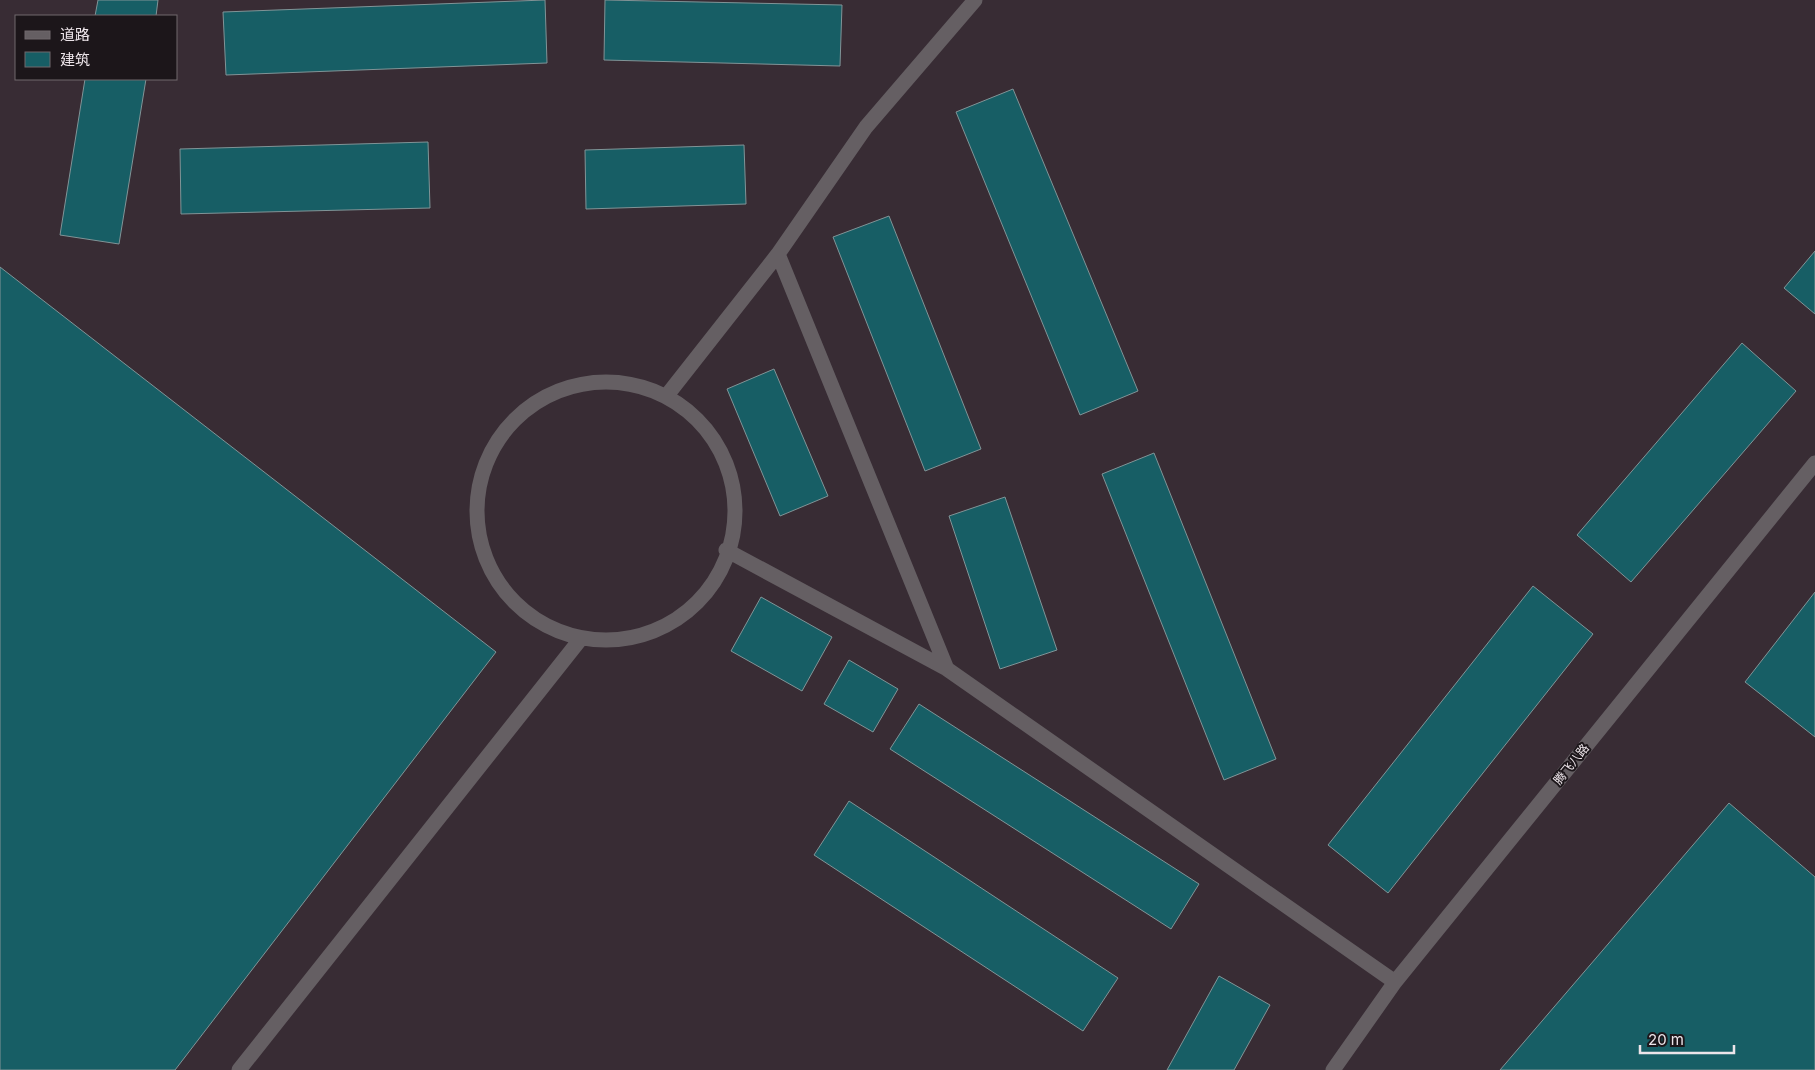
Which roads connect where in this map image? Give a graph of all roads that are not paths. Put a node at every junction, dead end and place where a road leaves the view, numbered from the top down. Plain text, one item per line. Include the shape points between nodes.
1 (975, 0) edge
2 (778, 254) junction
3 (668, 394) junction
4 (1815, 463) edge
5 (726, 550) junction
6 (579, 641) junction
7 (947, 669) junction
8 (1395, 982) junction
9 (239, 1070) edge
10 (1333, 1070) edge

1 - 2 street via 866,126
2 - 3 street
2 - 7 street
3 - 5 street via 721,447 737,520
3 - 6 street via 594,379 525,406 482,466 477,540 490,565 513,606
4 - 8 street, 腾飞八路
5 - 6 street via 712,590 653,635
5 - 7 street
6 - 9 street
7 - 8 street
8 - 10 street, 腾飞八路

